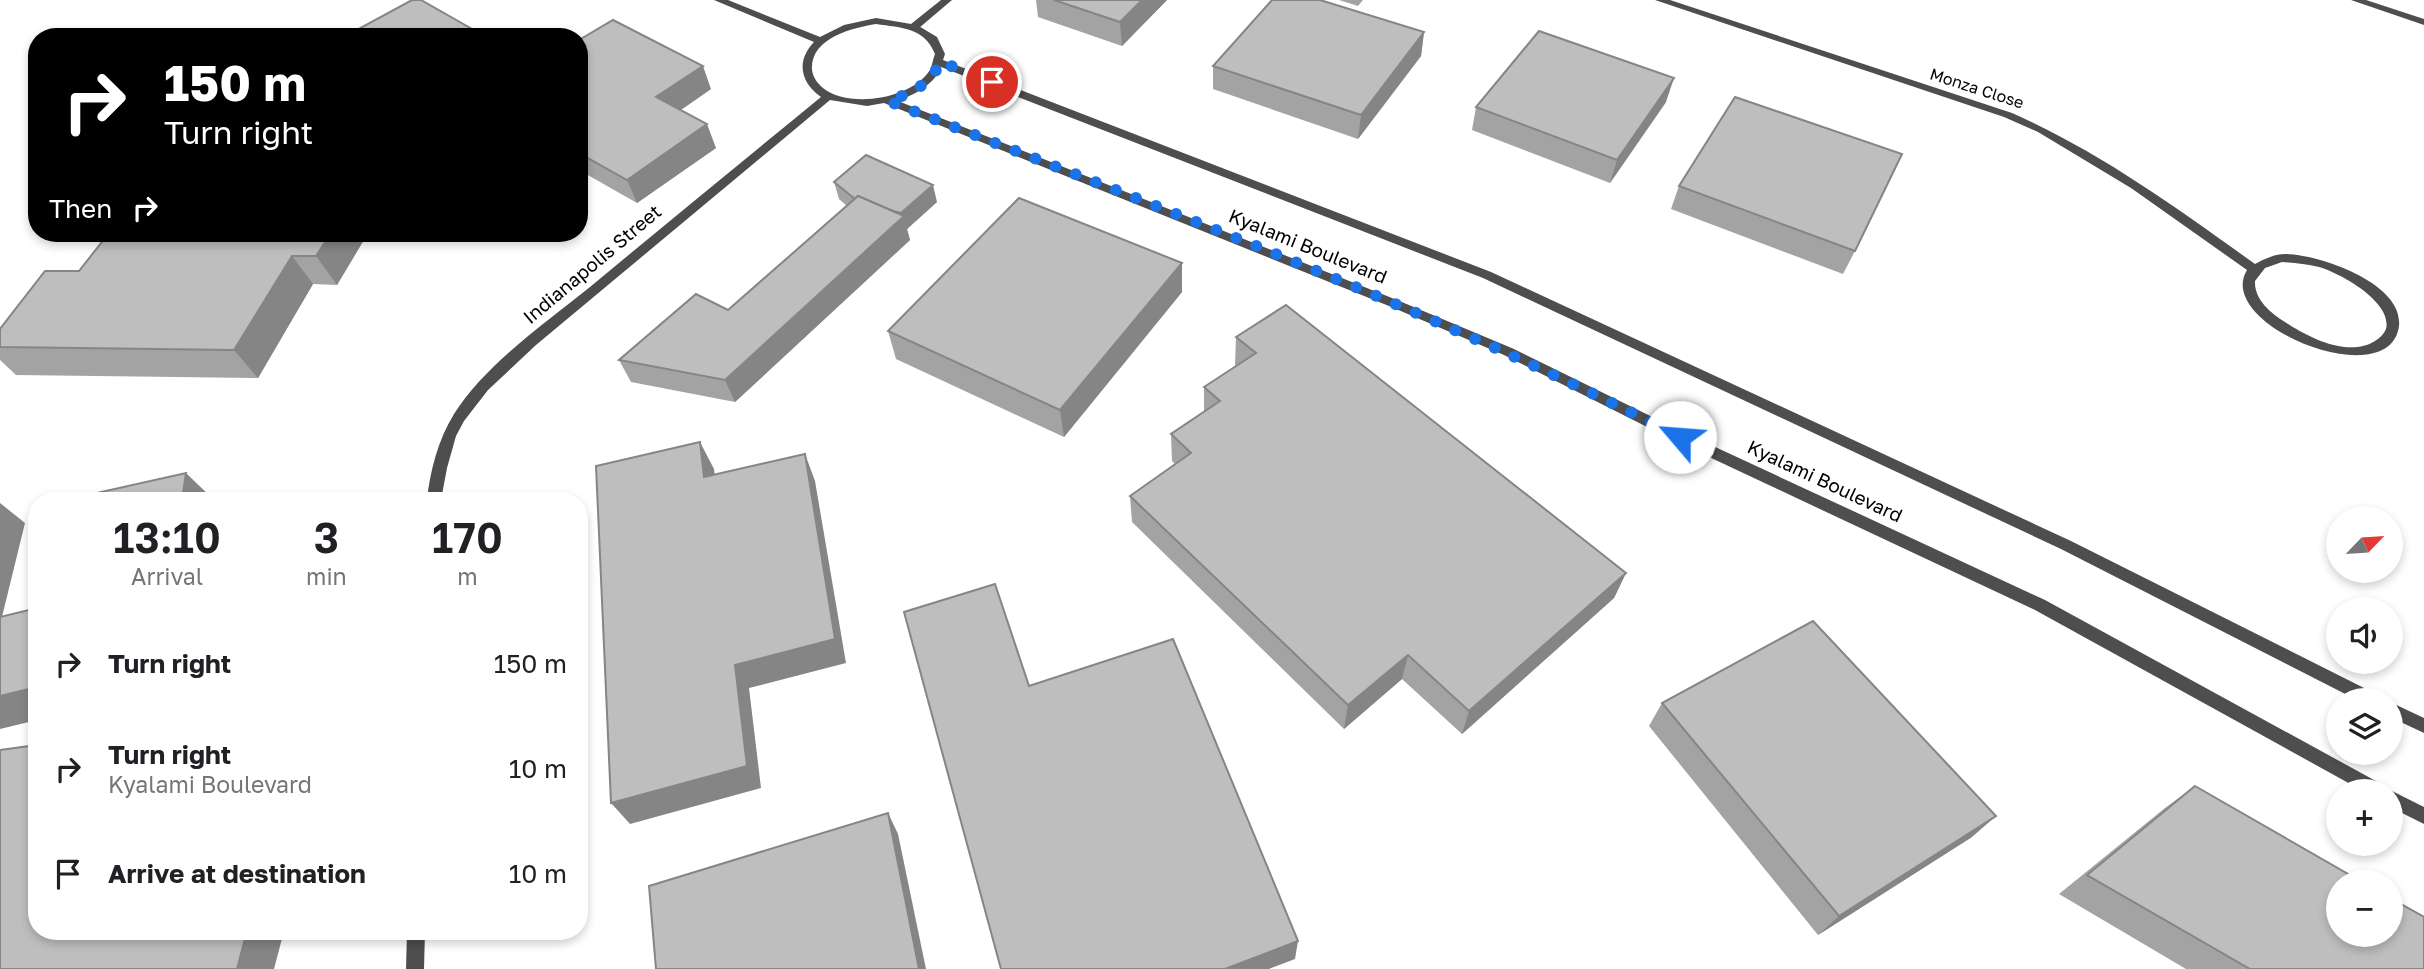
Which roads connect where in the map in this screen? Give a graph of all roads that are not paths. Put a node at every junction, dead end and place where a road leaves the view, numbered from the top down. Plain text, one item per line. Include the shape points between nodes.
1 (719, 0) edge
2 (947, 0) edge
3 (1660, 0) edge
4 (2356, 0) edge
5 (2424, 22) edge
6 (915, 26) junction
7 (821, 41) junction
8 (941, 62) junction
9 (827, 96) junction
10 (888, 101) junction
11 (2254, 269) junction
12 (435, 492) edge
13 (2348, 688) edge
14 (2403, 716) edge
15 (2424, 726) edge
16 (2357, 779) edge
17 (2403, 805) edge
18 (2424, 816) edge
19 (416, 940) edge
20 (415, 969) edge

1 - 7 street
2 - 6 street
3 - 11 street, Monza Close via 2047,131 2112,169
4 - 5 street
6 - 7 street via 876,21 836,31
6 - 8 street via 931,35 940,48
7 - 9 street via 805,65 814,88
8 - 10 street via 924,85
8 - 13 street, Kyalami Boulevard via 1498,279 2066,545
9 - 10 street via 846,102
9 - 12 street, Indianapolis Street via 488,381 458,418
10 - 16 street, Kyalami Boulevard via 1520,357 2040,605
11 - 11 street via 2282,258 2302,259 2348,274 2382,300 2391,315 2392,330 2385,341 2360,349 2325,347 2300,338 2261,310 2250,294 2248,280
14 - 15 street
17 - 18 street
19 - 20 street

